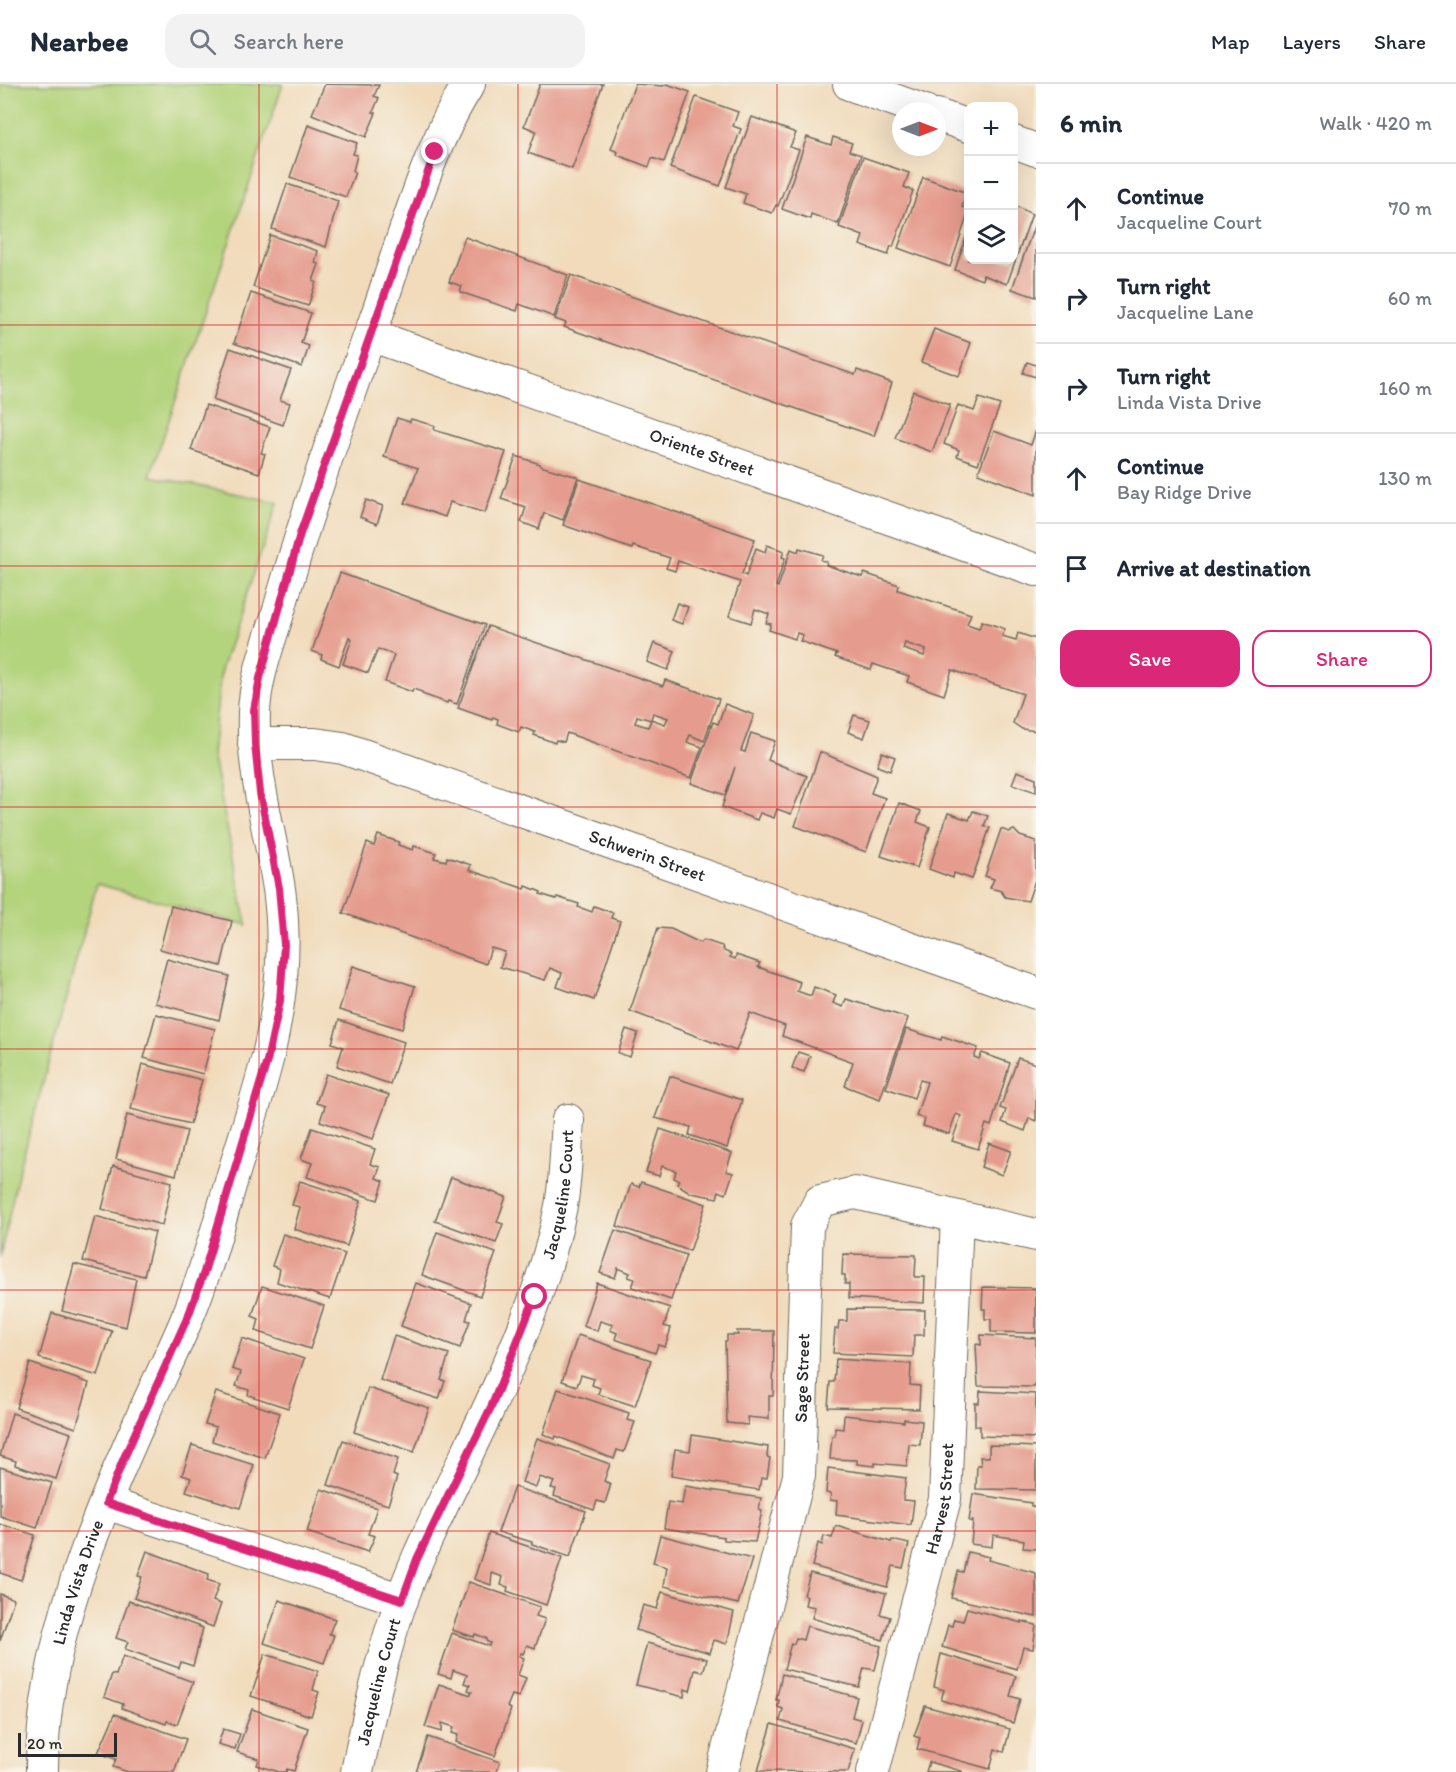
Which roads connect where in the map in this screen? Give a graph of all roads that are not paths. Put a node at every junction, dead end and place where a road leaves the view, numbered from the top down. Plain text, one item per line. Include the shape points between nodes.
1 (469, 84) edge
2 (849, 84) edge
3 (900, 102) edge
4 (946, 118) edge
5 (964, 124) edge
6 (1018, 143) edge
7 (1036, 150) edge
8 (370, 335) junction
9 (1036, 570) edge
10 (255, 744) junction
11 (1036, 993) edge
12 (568, 1120) dead end
13 (957, 1217) junction
14 (1036, 1236) edge
15 (106, 1503) junction
16 (402, 1600) junction
17 (42, 1772) edge
18 (357, 1772) edge
19 (722, 1772) edge
20 (873, 1772) edge

1 - 8 street, Linda Vista Drive via 435,152
2 - 3 street
4 - 5 street
6 - 7 street
8 - 9 street, Oriente Street
8 - 10 street, Linda Vista Drive via 300,534 262,667 254,710
10 - 11 street, Schwerin Street via 343,748
10 - 15 street, Linda Vista Drive via 260,793 279,888 284,945 280,1001 267,1061 204,1272
12 - 16 street, Jacqueline Court via 561,1203 535,1297 492,1405 417,1559
13 - 14 street, Sage Street
13 - 19 street, Sage Street via 855,1193 820,1202 807,1226 799,1476
13 - 20 street, Harvest Street via 945,1500
15 - 16 street
15 - 17 street, Linda Vista Drive via 70,1599 51,1673
16 - 18 street, Jacqueline Court via 383,1652

